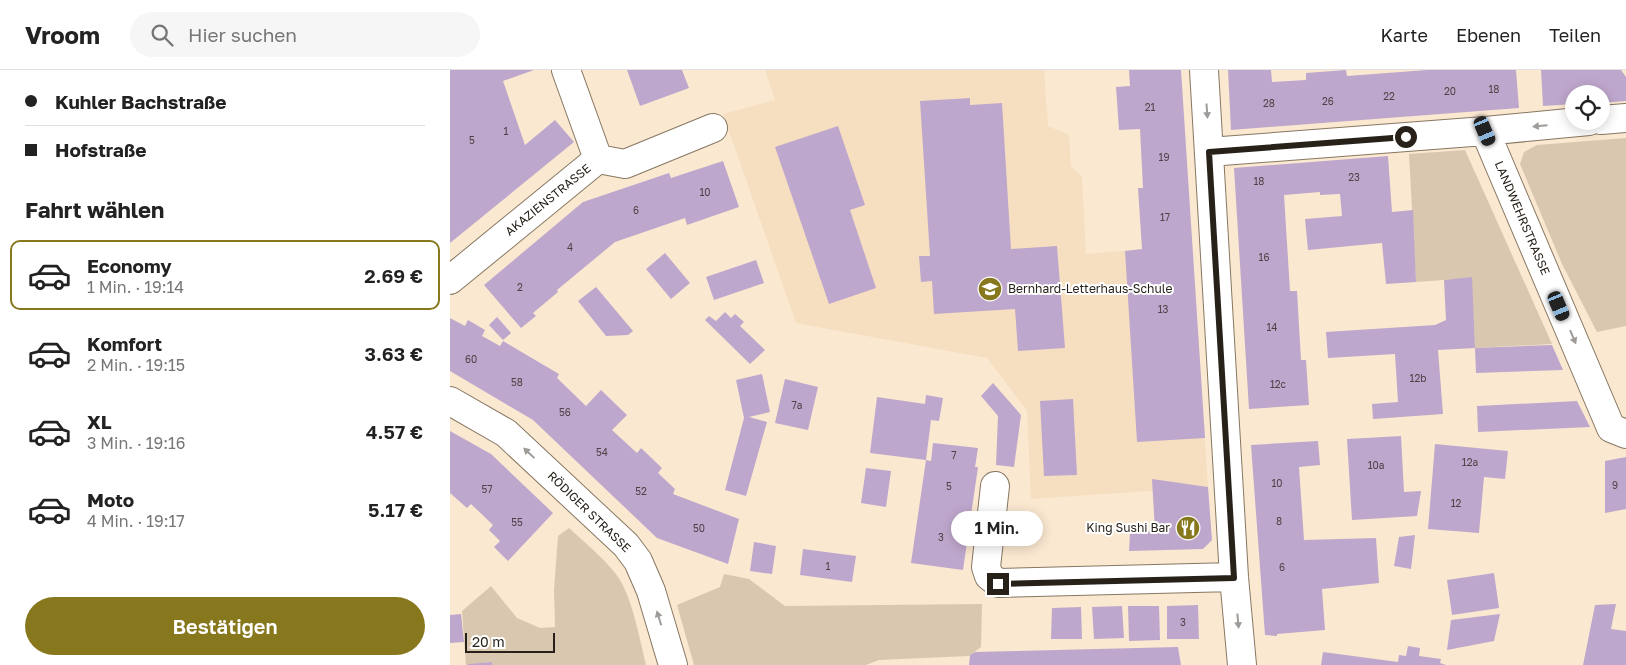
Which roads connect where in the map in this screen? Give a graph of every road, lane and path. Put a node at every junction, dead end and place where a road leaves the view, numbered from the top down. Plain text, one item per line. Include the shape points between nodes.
1 (566, 70) edge
2 (1204, 70) edge
3 (1626, 118) edge
4 (1610, 119) edge
5 (1565, 123) edge
6 (713, 128) dead end
7 (1485, 131) junction
8 (1209, 152) junction
9 (598, 159) junction
10 (450, 280) edge
11 (450, 401) edge
12 (1626, 434) edge
13 (995, 486) dead end
14 (1234, 578) junction
15 (673, 665) edge
16 (1242, 665) edge

1 - 9 street
2 -> 8 street
3 - 4 street
5 -> 7 street
6 - 9 street, AKAZIENSTRASSE via 625,164
7 - 8 street
7 -> 12 street, LANDWEHRSTRASSE via 1611,428
8 - 14 street
9 - 10 street, AKAZIENSTRASSE
15 -> 11 street, RÖDIGER STRASSE via 651,591 638,560 626,545 506,432
13 - 14 street via 986,567 989,576 998,584
14 -> 16 street

